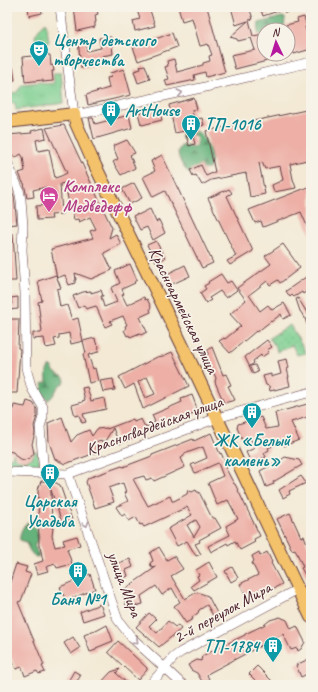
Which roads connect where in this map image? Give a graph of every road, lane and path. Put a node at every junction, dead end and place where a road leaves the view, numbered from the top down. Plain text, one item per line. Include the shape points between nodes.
1 (60, 7) edge
2 (311, 62) edge
3 (74, 114) junction
4 (7, 122) edge
5 (7, 162) edge
6 (311, 392) edge
7 (217, 418) junction
8 (7, 472) edge
9 (44, 473) junction
10 (68, 474) junction
11 (298, 589) junction
12 (311, 617) edge
13 (165, 668) junction
14 (150, 685) edge
15 (183, 685) edge

1 - 3 street, Красноармейская улица
3 -> 2 street
3 - 4 main road
3 - 7 main road, Красноармейская улица via 91,157
5 - 9 street via 21,200 26,299 26,368 32,389 42,407 40,427
6 - 7 street, Красногвардейская улица
7 - 10 street, Красногвардейская улица
7 - 11 main road, Красноармейская улица
8 - 9 street, Красногвардейская улица
9 - 10 street, Красногвардейская улица
10 -> 13 street, улица Мира via 118,620 132,638
11 - 12 main road, Красноармейская улица
11 - 13 street, 2-й переулок Мира via 188,647 174,657
13 - 14 street, 2-й переулок Мира
13 - 15 street, улица Мира

